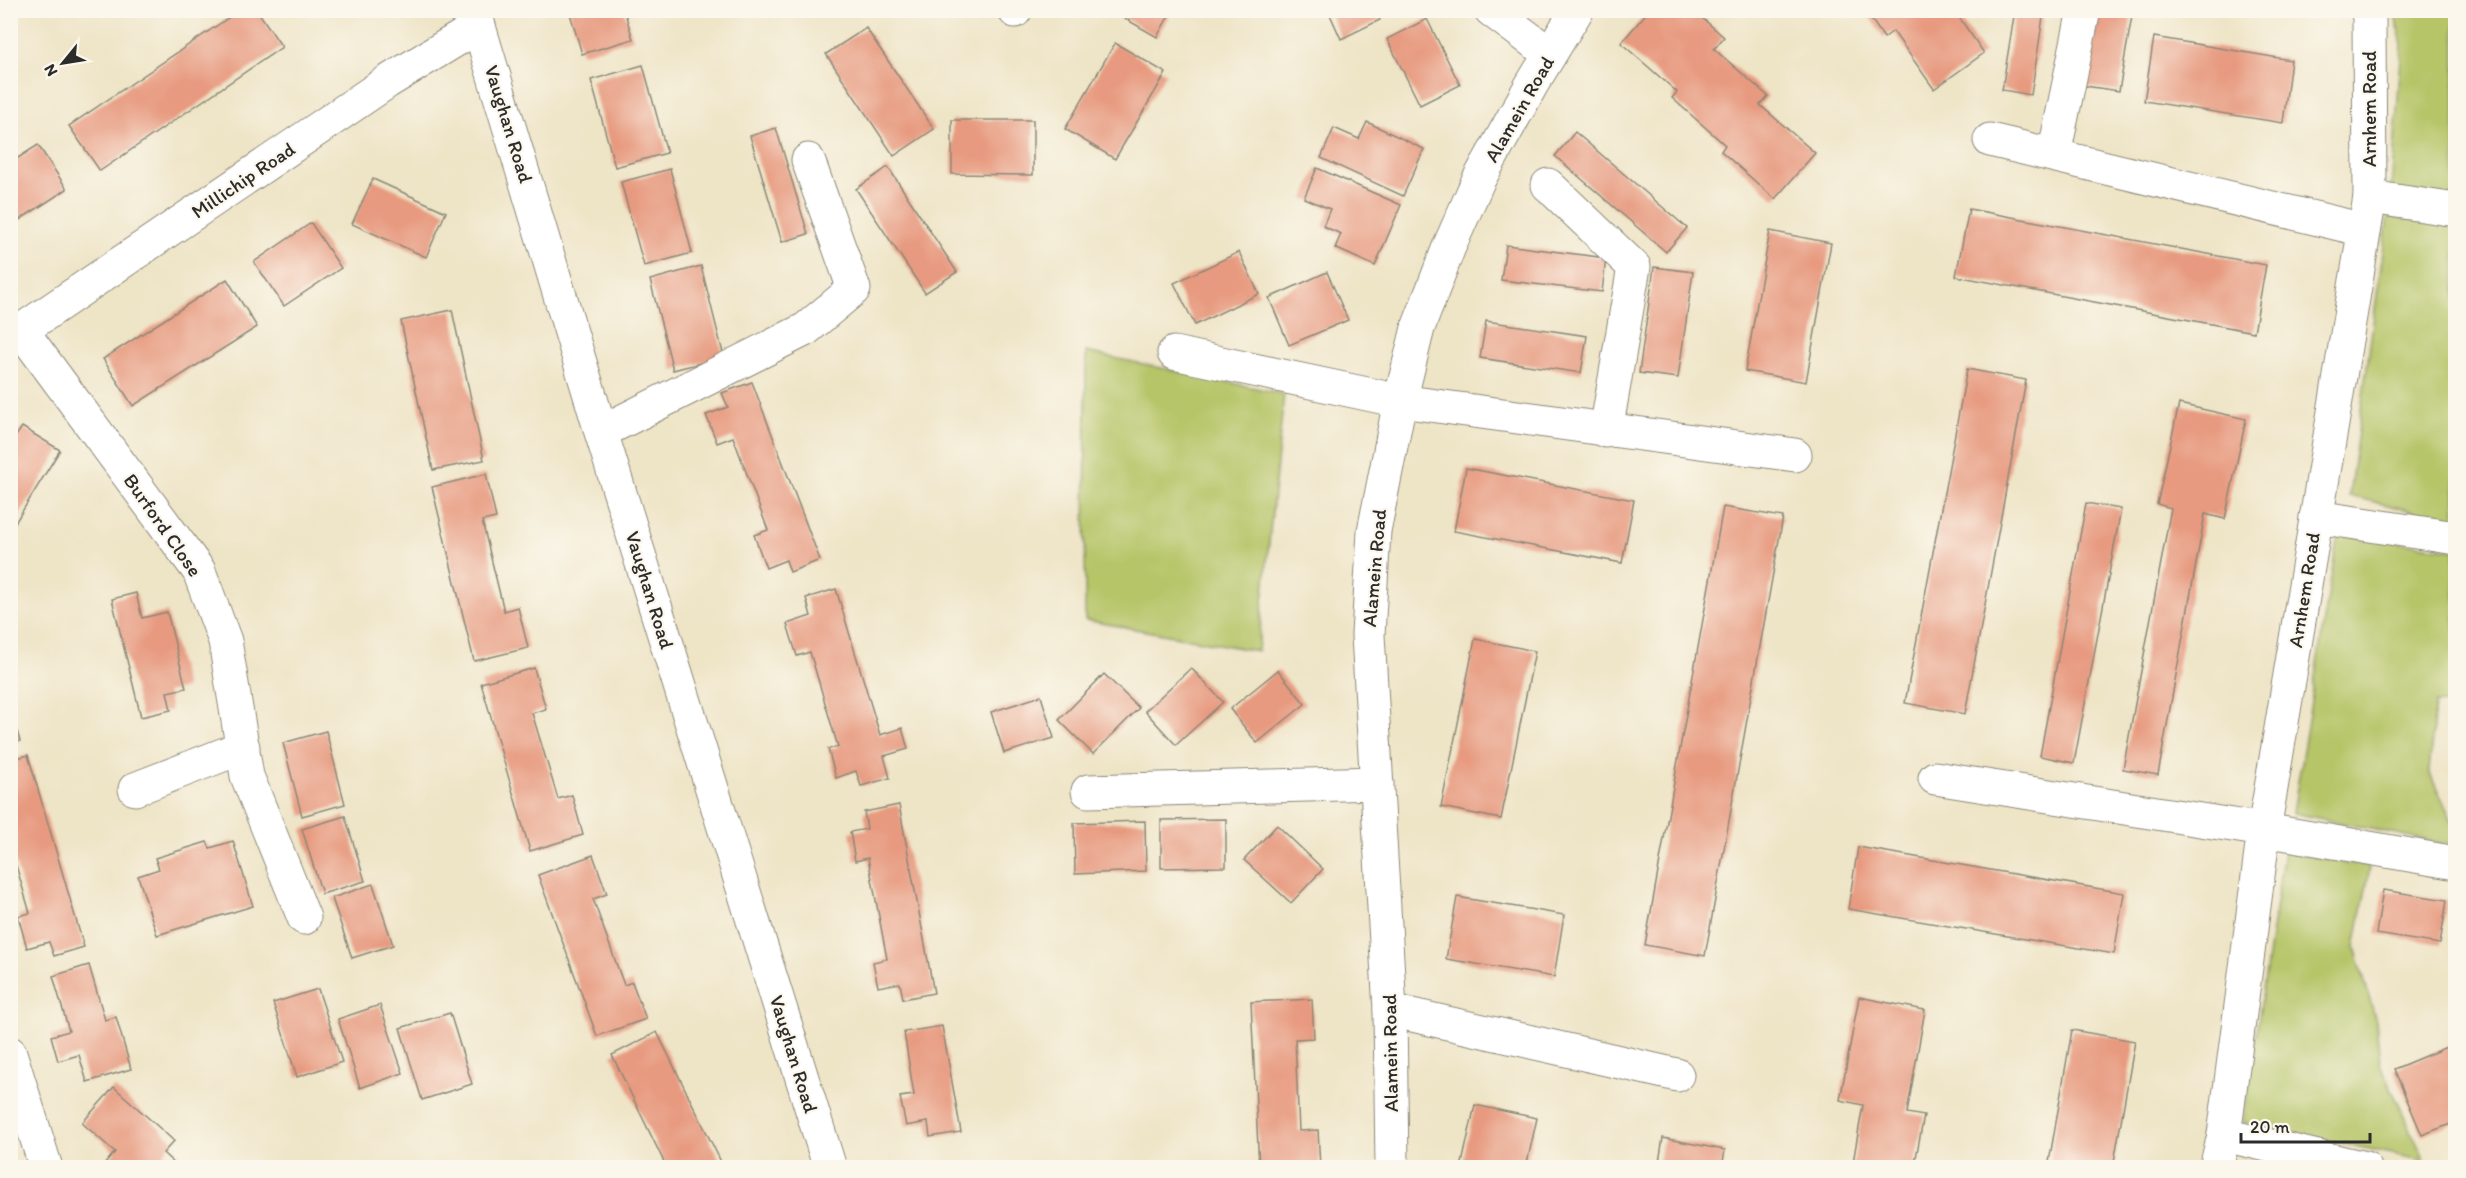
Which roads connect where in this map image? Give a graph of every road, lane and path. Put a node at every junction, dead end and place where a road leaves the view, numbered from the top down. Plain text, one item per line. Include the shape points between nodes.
1 (1491, 10) edge
2 (1577, 10) edge
3 (2084, 10) edge
4 (2376, 13) edge
5 (477, 19) edge
6 (1550, 54) junction
7 (1990, 140) dead end
8 (2054, 155) junction
9 (808, 160) dead end
10 (1548, 185) dead end
11 (2370, 197) junction
12 (2456, 210) edge
13 (2364, 230) junction
14 (16, 335) edge
15 (1174, 353) dead end
16 (1400, 401) junction
17 (1606, 431) junction
18 (601, 432) junction
19 (1795, 455) dead end
20 (2316, 517) junction
21 (2456, 538) edge
22 (243, 747) junction
23 (1935, 778) dead end
24 (1377, 783) junction
25 (135, 789) dead end
26 (1088, 791) dead end
27 (2264, 830) junction
28 (2456, 863) edge
29 (304, 918) dead end
30 (1390, 1010) junction
31 (10, 1053) edge
32 (1677, 1075) dead end
33 (2224, 1135) junction
34 (46, 1167) edge
35 (830, 1167) edge
36 (1392, 1167) edge
37 (2216, 1167) edge
38 (2365, 1167) edge

1 - 6 street
2 - 6 street, Alamein Road
3 - 8 street
4 - 11 street, Arnhem Road
5 - 14 street, Millichip Road
5 - 18 street, Vaughan Road
6 - 16 street, Alamein Road via 1478,181 1449,247 1418,328
7 - 8 street
8 - 13 street
9 - 18 street via 854,289 806,329
10 - 17 street via 1634,267
11 - 12 street
11 - 13 street, Arnhem Road
13 - 20 street, Arnhem Road
14 - 22 street, Burford Close via 199,571 225,641
15 - 16 street
16 - 17 street
16 - 24 street, Alamein Road via 1374,531 1368,635
17 - 19 street
18 - 35 street, Vaughan Road
20 - 21 street
20 - 27 street, Arnhem Road
22 - 25 street
22 - 29 street, Burford Close via 247,776
23 - 27 street
24 - 26 street
24 - 30 street, Alamein Road
27 - 28 street
27 - 33 street, Arnhem Road
30 - 32 street
30 - 36 street, Alamein Road
31 - 34 street
33 - 37 street, Arnhem Road
33 - 38 street

